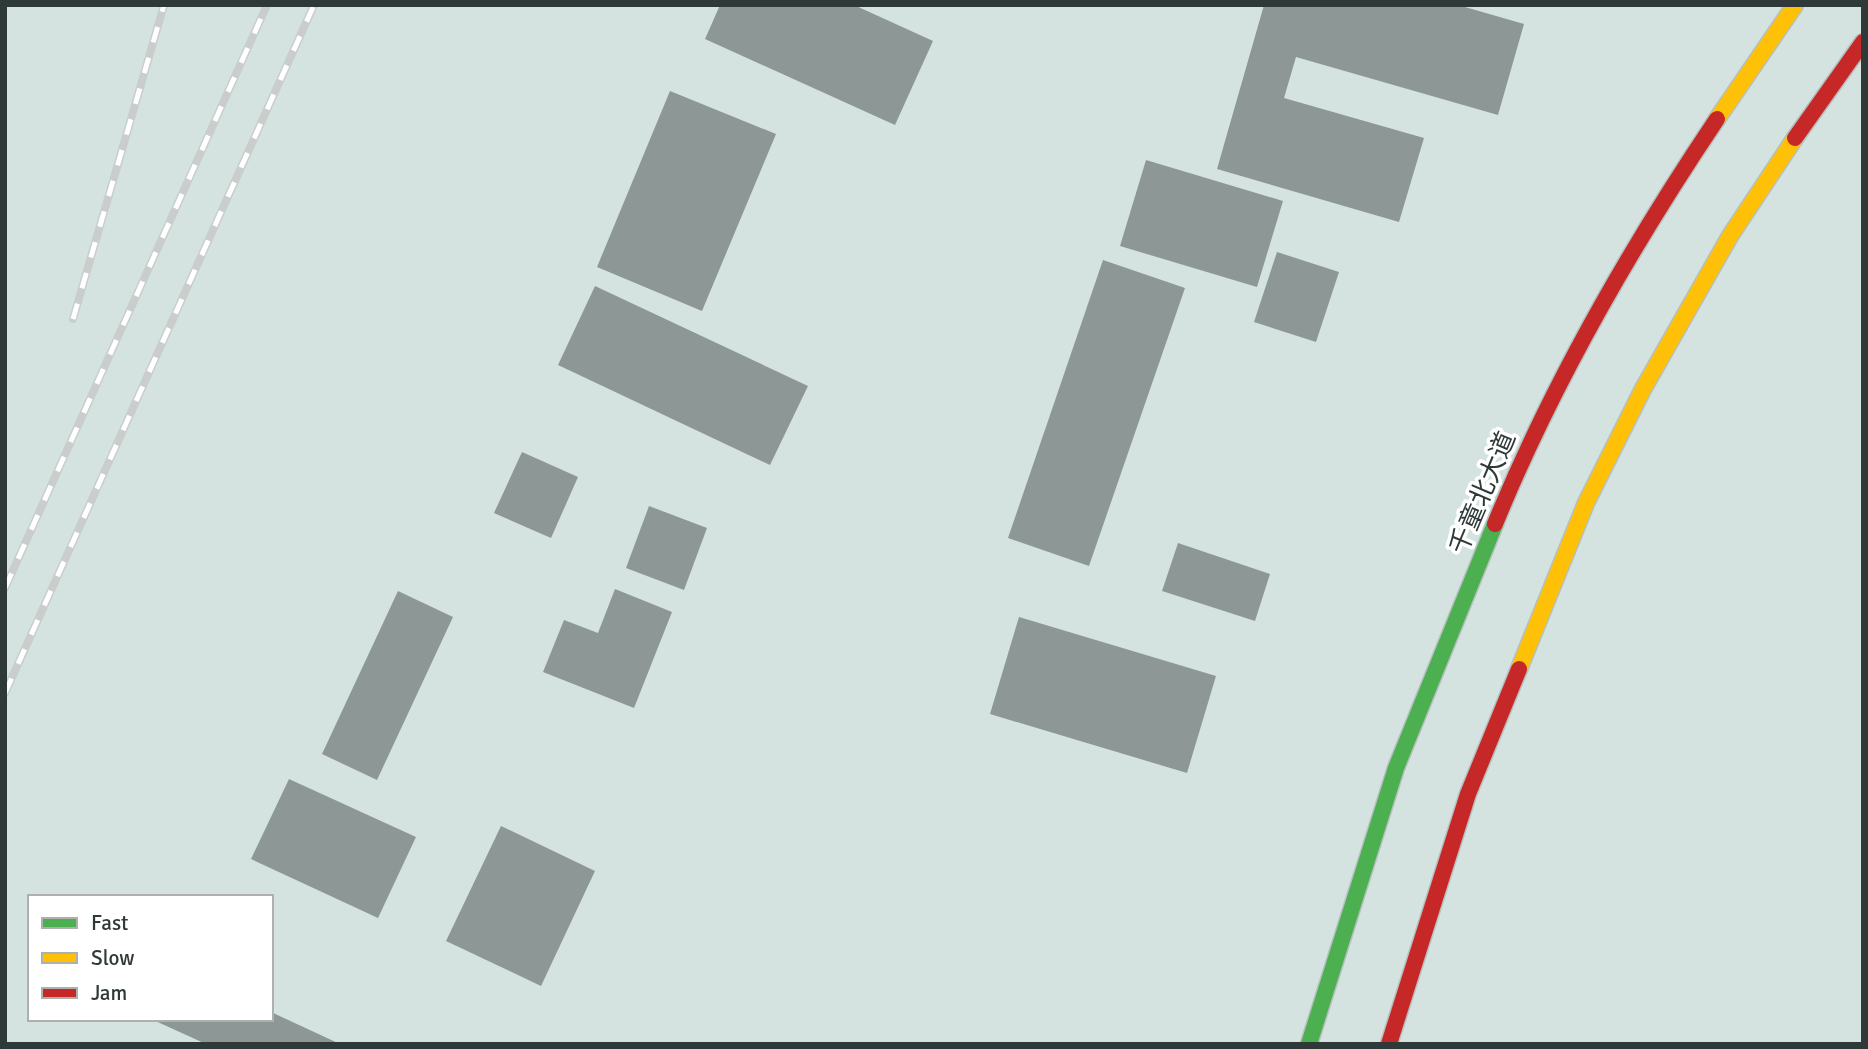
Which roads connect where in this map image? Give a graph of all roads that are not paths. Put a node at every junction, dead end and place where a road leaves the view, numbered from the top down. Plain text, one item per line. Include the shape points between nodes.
1 (1795, 5) edge
2 (1863, 42) edge
3 (1309, 1044) edge
4 (1389, 1044) edge

1 - 3 main road, 千童北大道 via 1665,196 1575,353 1516,472 1396,768
2 - 4 main road via 1730,236 1643,389 1586,503 1468,794

